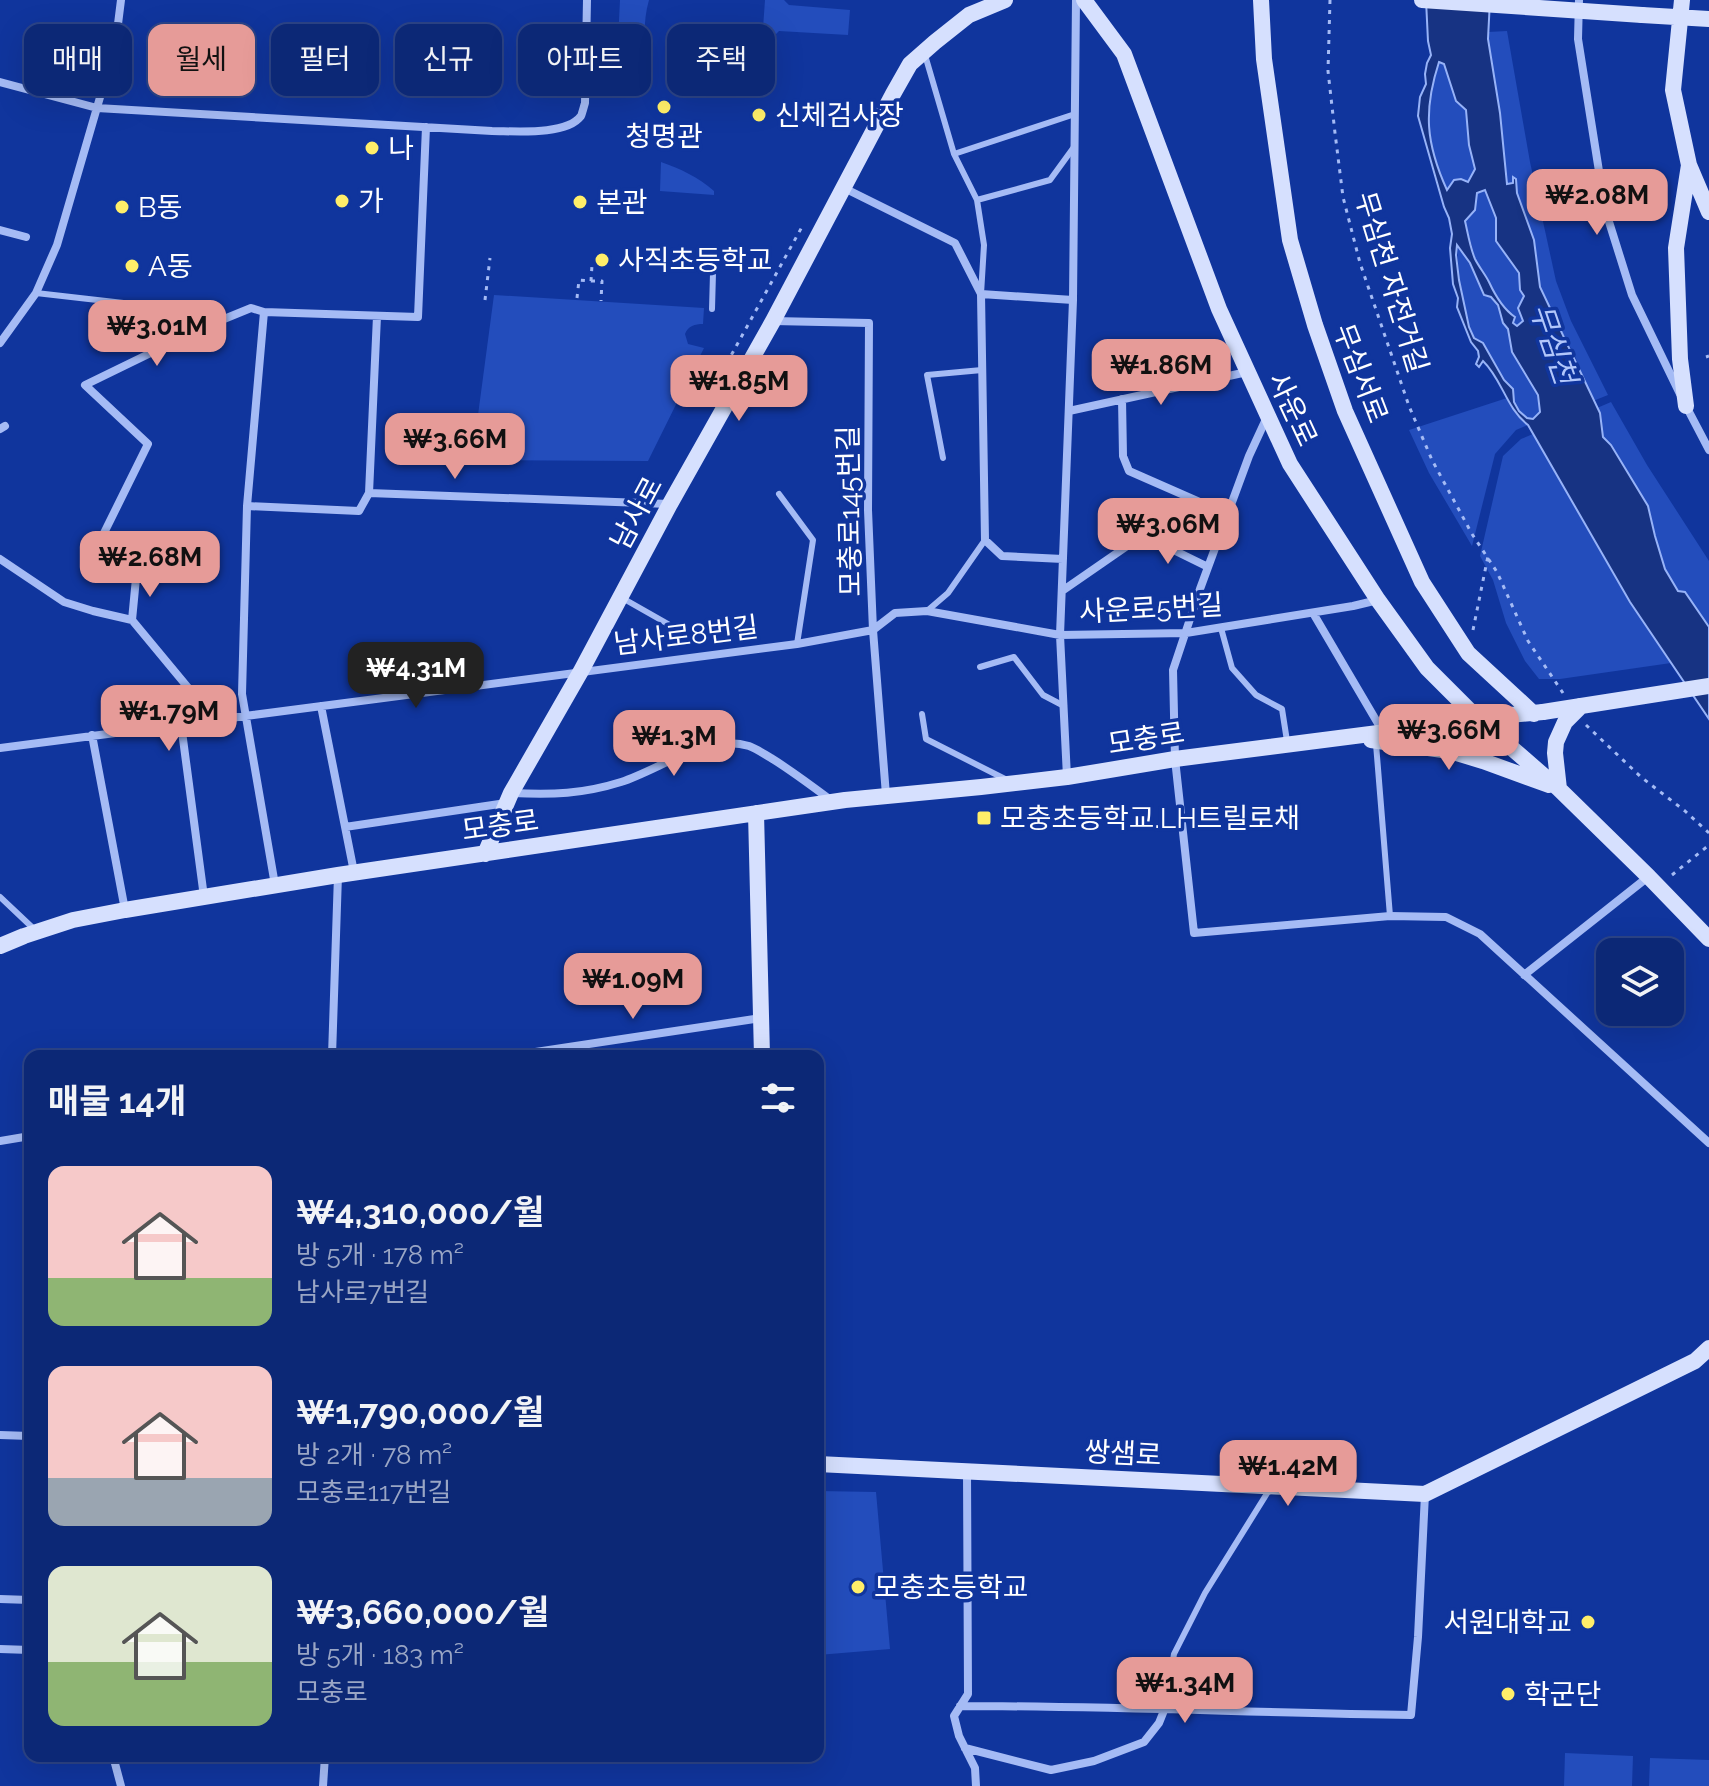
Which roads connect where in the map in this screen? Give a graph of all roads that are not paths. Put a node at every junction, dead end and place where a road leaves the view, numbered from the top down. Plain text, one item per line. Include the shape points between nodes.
1 (121, 0) edge
2 (587, 0) edge
3 (1005, 0) edge
4 (1076, 0) edge
5 (1084, 0) edge
6 (1261, 0) edge
7 (1422, 0) edge
8 (1579, 0) edge
9 (1682, 0) edge
10 (1680, 18) junction
11 (1709, 19) edge
12 (924, 52) junction
13 (0, 82) edge
14 (97, 108) junction
15 (1075, 114) junction
16 (426, 127) junction
17 (1074, 146) junction
18 (954, 154) junction
19 (1689, 165) junction
20 (844, 188) junction
21 (977, 200) junction
22 (1709, 212) edge
23 (0, 230) edge
24 (26, 237) dead end
25 (713, 273) dead end
26 (36, 293) junction
27 (981, 294) junction
28 (1073, 300) junction
29 (141, 305) dead end
30 (712, 309) dead end
31 (264, 312) junction
32 (377, 316) junction
33 (773, 321) junction
34 (0, 343) edge
35 (982, 370) junction
36 (1247, 372) junction
37 (1122, 399) junction
38 (1686, 406) junction
39 (1069, 411) junction
40 (1268, 417) junction
41 (1709, 450) edge
42 (943, 458) dead end
43 (369, 493) junction
44 (779, 494) dead end
45 (670, 504) junction
46 (247, 506) junction
47 (1227, 514) junction
48 (985, 540) junction
49 (0, 559) edge
50 (1063, 559) junction
51 (1208, 567) junction
52 (1062, 591) junction
53 (620, 597) junction
54 (1378, 600) junction
55 (927, 611) junction
56 (1313, 613) junction
57 (132, 620) junction
58 (668, 624) dead end
59 (1221, 628) junction
60 (873, 630) junction
61 (1186, 633) junction
62 (1060, 635) junction
63 (797, 644) junction
64 (980, 667) dead end
65 (581, 671) junction
66 (1709, 686) edge
67 (321, 706) junction
68 (1064, 706) junction
69 (1581, 706) junction
70 (1538, 713) junction
71 (922, 714) dead end
72 (247, 716) junction
73 (1477, 718) junction
74 (181, 724) junction
75 (92, 735) junction
76 (1380, 736) junction
77 (1287, 745) junction
78 (0, 748) edge
79 (1175, 759) junction
80 (1067, 777) junction
81 (1013, 783) junction
82 (1559, 789) junction
83 (886, 795) junction
84 (508, 798) junction
85 (833, 802) junction
86 (756, 813) junction
87 (345, 827) junction
88 (485, 854) junction
89 (346, 874) junction
90 (1649, 877) junction
91 (275, 885) junction
92 (0, 897) edge
93 (204, 897) junction
94 (125, 910) junction
95 (1390, 916) junction
96 (37, 932) junction
97 (1709, 939) edge
98 (0, 946) edge
99 (1524, 975) junction
100 (761, 1018) junction
101 (332, 1050) edge
102 (549, 1050) edge
103 (762, 1050) edge
104 (24, 1137) edge
105 (0, 1141) edge
106 (1709, 1143) edge
107 (1709, 1352) edge
108 (0, 1435) edge
109 (24, 1436) edge
110 (824, 1464) edge
111 (967, 1470) junction
112 (1272, 1487) junction
113 (1425, 1494) junction
114 (0, 1599) edge
115 (24, 1600) edge
116 (0, 1649) edge
117 (24, 1650) edge
118 (960, 1706) junction
119 (1165, 1708) junction
120 (965, 1748) junction
121 (115, 1762) edge
122 (325, 1762) edge
123 (121, 1786) edge
124 (323, 1786) edge
125 (976, 1786) edge

1 - 14 street
2 - 16 street via 585,103 582,115 572,123 532,131
3 - 12 street, 남사로 via 969,15
4 - 15 street
5 - 36 street, 사운로 via 1124,54
6 - 70 street, 무심서로 via 1264,59 1290,240 1345,411 1422,582 1468,653
7 - 10 street, bridge
8 - 38 street via 1578,39 1605,209 1632,295
9 - 10 street
10 - 11 street
10 - 19 street via 1673,90
12 - 18 lane
12 - 20 street, 남사로 via 904,74
13 - 14 street
14 - 16 street
14 - 26 street via 57,245
15 - 17 street
15 - 18 lane
16 - 32 street via 418,317
17 - 21 lane via 1050,180
17 - 28 street
18 - 21 lane
19 - 22 street
19 - 38 street via 1676,248
20 - 27 street via 955,243
20 - 33 street, 남사로
21 - 27 lane via 984,245
23 - 24 street
25 - 30 lane
26 - 29 lane
26 - 34 street
27 - 28 street
27 - 35 street
28 - 39 street
31 - 32 street
31 - 46 street
31 - 57 street via 251,308 85,385 148,444 104,533 137,568
32 - 43 street
33 - 45 street, 남사로
33 - 60 street, 모충로145번길 via 869,323
35 - 42 lane via 927,375
35 - 48 street
36 - 37 street
36 - 40 street, 사운로
37 - 39 street
37 - 47 street via 1123,456 1129,471
38 - 41 street
39 - 50 street
40 - 47 street
40 - 54 street, 사운로 via 1290,464
43 - 45 street
43 - 46 street via 359,511
44 - 63 lane, 남사로8번길 via 813,540
45 - 53 street, 남사로
46 - 72 street via 242,694
47 - 51 street
48 - 50 street via 1002,556
48 - 55 lane via 948,593
49 - 57 street via 64,602
50 - 52 street
51 - 52 street via 1143,535
51 - 61 street
52 - 62 street
53 - 58 lane
53 - 65 street, 남사로
54 - 56 street, 사운로5번길
54 - 73 street, 사운로 via 1427,668
55 - 60 street, 사운로5번길 via 895,613
55 - 62 street, 사운로5번길
56 - 59 street, 사운로5번길
56 - 76 street
57 - 74 street via 195,696
59 - 61 street, 사운로5번길
59 - 77 lane via 1232,668 1256,695 1282,709
60 - 63 street, 남사로8번길
60 - 83 street, 모충로145번길
61 - 62 street, 사운로5번길
61 - 79 street via 1173,670
62 - 68 street
63 - 65 street, 남사로8번길
64 - 68 lane via 1014,657 1043,695
65 - 67 street, 남사로8번길
65 - 84 street, 남사로
66 - 69 street
67 - 72 street, 남사로8번길
67 - 87 street
68 - 80 street
69 - 70 street, bridge
69 - 82 street via 1565,722 1556,742
70 - 73 street
71 - 81 lane via 926,739
72 - 74 street, 남사로8번길
72 - 91 street
73 - 76 street
73 - 82 street
74 - 75 street, 남사로8번길
74 - 93 street
75 - 78 street, 남사로8번길
75 - 94 street
76 - 77 street, 모충로
76 - 82 street via 1450,751
76 - 95 lane
77 - 79 street, 모충로
79 - 80 street, 모충로
79 - 95 street via 1194,933
80 - 81 street, 모충로
81 - 83 street, 모충로
82 - 90 street
83 - 85 street, 모충로
84 - 85 street via 586,791 621,782 698,748 734,743 752,747
84 - 87 street
84 - 88 street, 남사로
85 - 86 street, 모충로
86 - 88 street, 모충로
86 - 100 street
87 - 89 street
88 - 89 street, 모충로
89 - 91 street, 모충로
89 - 101 street
90 - 97 street
90 - 99 street
91 - 93 street, 모충로
92 - 96 lane
93 - 94 street, 모충로
94 - 96 street, 모충로
95 - 99 street via 1446,917 1480,934
96 - 98 street, 모충로
99 - 106 street
100 - 102 street
100 - 103 street
104 - 105 street
107 - 113 street, 쌍샘로
108 - 109 street
110 - 111 street, 쌍샘로
111 - 112 street, 쌍샘로
111 - 118 street via 968,1694
112 - 113 street, 쌍샘로
112 - 119 lane via 1205,1593 1174,1654
113 - 119 street via 1411,1715
114 - 115 street
116 - 117 street
118 - 119 street
118 - 120 street via 954,1716
119 - 120 street via 1144,1742 1051,1770
120 - 125 street via 975,1768
121 - 123 street
122 - 124 street

